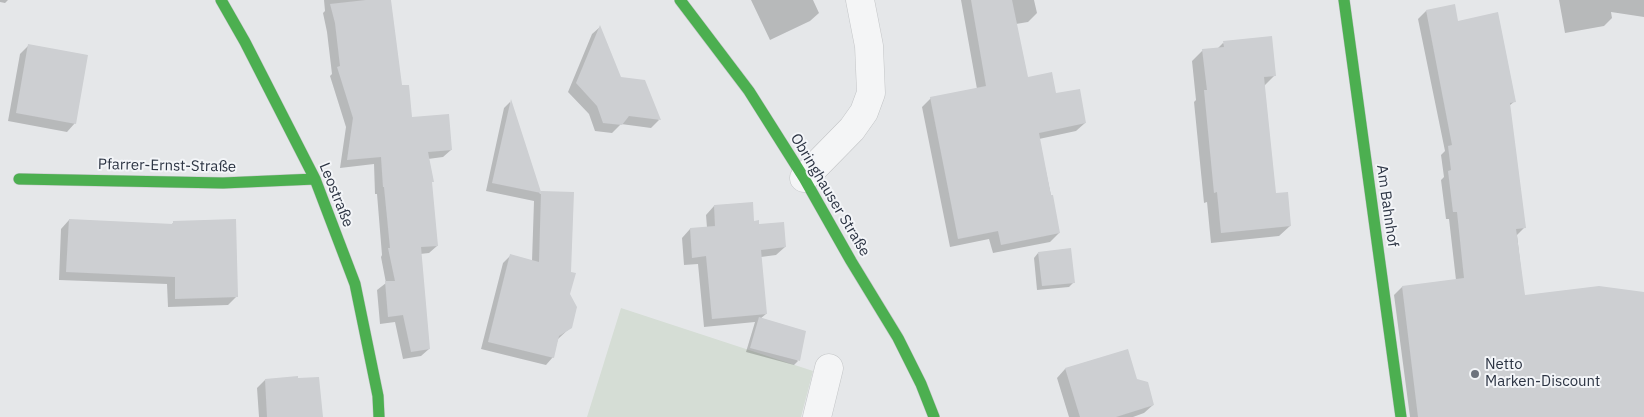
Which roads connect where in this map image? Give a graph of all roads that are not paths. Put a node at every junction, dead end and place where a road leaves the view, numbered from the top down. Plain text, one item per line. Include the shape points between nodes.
1 (221, 0) edge
2 (680, 0) edge
3 (860, 0) edge
4 (1344, 0) edge
5 (804, 178) junction
6 (19, 179) dead end
7 (315, 180) junction
8 (829, 368) dead end
9 (379, 417) edge
10 (817, 417) edge
11 (934, 417) edge
12 (1401, 417) edge

1 - 7 street, Leostraße
2 - 5 street, Obringhauser Straße via 749,92
3 - 5 street via 869,46 872,93 852,129
4 - 12 street, Am Bahnhof
5 - 11 street, Obringhauser Straße via 898,338
6 - 7 street, Pfarrer-Ernst-Straße via 223,183
7 - 9 street, Leostraße via 355,284 378,396
8 - 10 street

